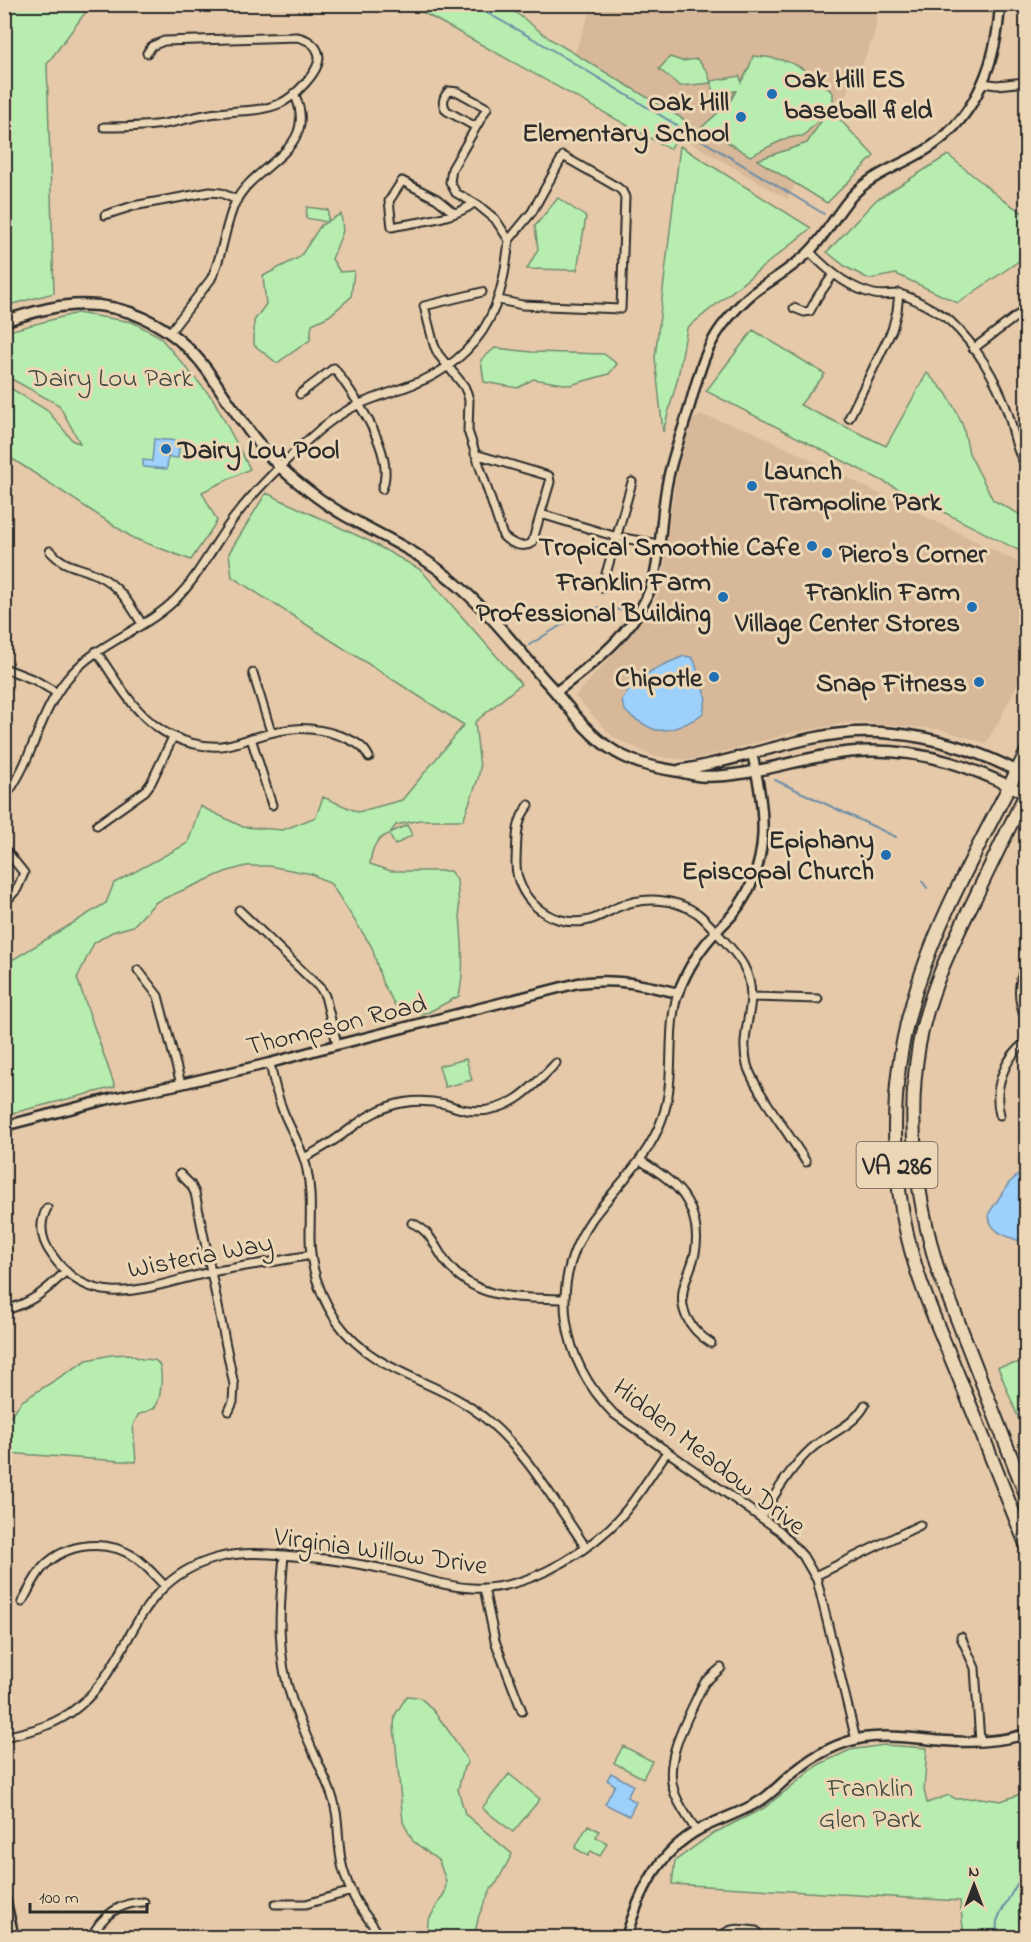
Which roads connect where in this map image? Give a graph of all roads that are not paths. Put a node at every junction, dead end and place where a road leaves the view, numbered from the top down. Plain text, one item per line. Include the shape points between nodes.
1 (1000, 4) edge
2 (147, 52) dead end
3 (1026, 82) edge
4 (982, 84) junction
5 (294, 93) junction
6 (104, 127) dead end
7 (476, 128) junction
8 (237, 200) junction
9 (474, 203) junction
10 (454, 213) junction
11 (105, 215) dead end
12 (509, 240) junction
13 (810, 252) junction
14 (833, 275) junction
15 (482, 292) dead end
16 (899, 293) junction
17 (499, 300) junction
18 (794, 308) dead end
19 (1026, 309) edge
20 (4, 321) edge
21 (170, 332) junction
22 (974, 349) junction
23 (447, 368) junction
24 (300, 394) dead end
25 (360, 404) junction
26 (849, 418) dead end
27 (475, 454) junction
28 (1024, 455) edge
29 (1026, 465) edge
30 (281, 467) junction
31 (632, 482) dead end
32 (382, 489) dead end
33 (541, 514) junction
34 (616, 537) junction
35 (659, 544) junction
36 (50, 551) dead end
37 (602, 588) dead end
38 (142, 624) junction
39 (96, 651) junction
40 (4, 668) edge
41 (253, 674) dead end
42 (556, 692) junction
43 (57, 693) junction
44 (271, 732) junction
45 (173, 737) junction
46 (251, 738) junction
47 (1026, 753) edge
48 (752, 754) junction
49 (369, 758) dead end
50 (756, 770) junction
51 (675, 771) junction
52 (1022, 774) edge
53 (1010, 786) junction
54 (1026, 794) edge
55 (4, 798) edge
56 (272, 805) dead end
57 (529, 805) dead end
58 (97, 825) dead end
59 (4, 848) edge
60 (4, 904) edge
61 (238, 910) dead end
62 (716, 932) junction
63 (1026, 966) edge
64 (138, 969) dead end
65 (678, 993) junction
66 (751, 998) junction
67 (818, 999) dead end
68 (1026, 1020) edge
69 (1026, 1042) edge
70 (337, 1044) junction
71 (270, 1063) junction
72 (556, 1063) dead end
73 (181, 1084) junction
74 (1000, 1115) dead end
75 (4, 1126) edge
76 (304, 1158) junction
77 (640, 1160) junction
78 (806, 1162) dead end
79 (180, 1174) dead end
80 (47, 1208) dead end
81 (412, 1224) dead end
82 (311, 1256) junction
83 (66, 1271) junction
84 (212, 1272) junction
85 (565, 1299) junction
86 (4, 1310) edge
87 (711, 1343) dead end
88 (865, 1405) dead end
89 (229, 1411) dead end
90 (667, 1452) junction
91 (1026, 1495) edge
92 (761, 1516) junction
93 (920, 1525) dead end
94 (1026, 1544) edge
95 (585, 1546) junction
96 (284, 1555) junction
97 (815, 1576) junction
98 (165, 1586) junction
99 (484, 1588) junction
100 (22, 1602) dead end
101 (961, 1637) dead end
102 (721, 1668) dead end
103 (522, 1711) dead end
104 (1026, 1734) edge
105 (4, 1737) edge
106 (856, 1740) junction
107 (980, 1742) junction
108 (696, 1831) junction
109 (352, 1891) junction
110 (4, 1893) edge
111 (144, 1902) dead end
112 (275, 1904) dead end
113 (14, 1938) edge
114 (91, 1938) edge
115 (380, 1938) edge
116 (626, 1938) edge
117 (720, 1938) edge
118 (759, 1938) edge

1 - 4 street via 992,55
2 - 5 street via 164,41 302,38 318,52 318,66
3 - 4 street
4 - 13 street via 967,112 945,136 857,191
5 - 6 street via 276,105 246,111 148,126
5 - 8 street via 301,118 294,138 281,157 251,180
7 - 7 street via 444,107 450,91 487,108
7 - 9 street via 450,178 456,193
8 - 11 street via 210,192
8 - 21 street via 216,270
9 - 10 street
9 - 12 street via 495,219
10 - 10 street via 402,181 389,201 392,227
12 - 17 street
12 - 17 street via 532,212 563,156 617,187 625,197 621,309 522,305
13 - 14 street
13 - 35 street via 745,300 711,343 697,376 670,469
14 - 16 street via 873,294
14 - 18 street via 810,311
15 - 23 street via 424,306 434,345
16 - 22 street via 949,320
16 - 26 street via 892,330
17 - 23 street via 484,329
19 - 22 street
20 - 21 main road via 62,306 100,305 143,317
21 - 30 main road via 194,354
22 - 28 street via 999,388
23 - 25 street via 422,382
23 - 27 street via 467,393 468,431
24 - 25 street via 334,368
25 - 30 street via 319,430
25 - 32 street via 384,461 386,482
27 - 33 street via 549,476
27 - 33 street via 507,540 523,546 532,543
28 - 29 street
30 - 38 street via 237,514 186,589
30 - 42 main road via 338,510 440,570 479,605
31 - 34 street
33 - 34 street
34 - 35 street
34 - 37 street
35 - 42 street via 651,586 636,617 615,642
36 - 38 street via 64,563 112,584
38 - 39 street
39 - 43 street
39 - 45 street via 137,710
40 - 43 street
41 - 44 street
42 - 51 main road via 593,736 609,748 636,763
43 - 55 street via 21,772
44 - 46 street
44 - 49 street via 297,727 326,731 361,745
45 - 46 street via 208,746
45 - 58 street via 145,791
46 - 56 street
47 - 52 highway, VA 286
48 - 50 street, Hidden Meadow Drive
48 - 51 main road
48 - 52 main road via 814,738 880,733 958,747
50 - 51 main road via 703,776
50 - 53 main road via 826,754 893,751 954,762
50 - 62 street, Hidden Meadow Drive via 764,825 759,861 738,907
52 - 53 highway, VA 286
53 - 54 main road
53 - 94 highway, VA 286 via 940,926 910,1008 899,1066 895,1141 901,1202 917,1271
54 - 91 highway, VA 286 via 935,987 919,1044 913,1115 920,1199 933,1254
57 - 62 street via 518,826 517,875 526,896 541,911 563,921 585,921 629,903 657,900 689,909
59 - 60 street via 24,873
61 - 70 street via 321,989
62 - 65 street, Hidden Meadow Drive via 689,967
62 - 66 street via 743,962
63 - 68 street via 1020,1002
64 - 73 street via 158,996
65 - 70 street, Thompson Road via 627,982 578,983
65 - 77 street, Hidden Meadow Drive via 673,1010 667,1102 662,1120
66 - 67 street
66 - 78 street via 744,1043 747,1066
69 - 74 street via 1005,1067 997,1097
70 - 71 street, Thompson Road
71 - 73 street, Thompson Road
71 - 76 street via 282,1110
72 - 76 street via 527,1092 506,1105 479,1111 430,1102 391,1106 367,1116
73 - 75 street, Thompson Road
76 - 82 street via 310,1190
77 - 85 street, Hidden Meadow Drive via 583,1233 570,1263
77 - 87 street via 672,1182 690,1207 697,1240 682,1302 689,1323
79 - 84 street via 195,1193
80 - 83 street, Wisteria Way via 41,1222 43,1240
81 - 85 street via 427,1232 456,1273 483,1291 508,1297
82 - 84 street, Wisteria Way
82 - 95 street via 323,1296 353,1340 376,1360 453,1396 498,1429 521,1454
83 - 84 street, Wisteria Way via 90,1287 121,1292
83 - 86 street via 34,1299
84 - 89 street via 234,1385
85 - 90 street, Hidden Meadow Drive via 572,1350 593,1391 614,1414
88 - 92 street via 849,1425 803,1457
90 - 92 street, Hidden Meadow Drive
90 - 95 street, Virginia Willow Drive via 610,1528
92 - 97 street, Hidden Meadow Drive via 792,1543
93 - 97 street
95 - 99 street, Virginia Willow Drive via 519,1583
96 - 98 street, Virginia Willow Drive via 220,1557 191,1568
96 - 99 street, Virginia Willow Drive via 358,1563 443,1583
96 - 109 street via 279,1633 287,1684 334,1802 341,1861
97 - 106 street, Hidden Meadow Drive
98 - 100 street via 133,1556 110,1546 87,1545 61,1554 45,1566
98 - 105 street, Virginia Willow Drive via 142,1614 103,1679 79,1706 42,1728
99 - 103 street via 495,1641
101 - 107 street via 976,1677
102 - 108 street via 701,1689 671,1764 675,1795
104 - 107 street
106 - 107 street via 899,1737
106 - 108 street via 819,1754 757,1802
108 - 116 street via 655,1870 640,1896
109 - 112 street via 306,1904
109 - 115 street
110 - 113 street
111 - 114 street via 132,1902 113,1911
117 - 118 street via 731,1929 756,1931

